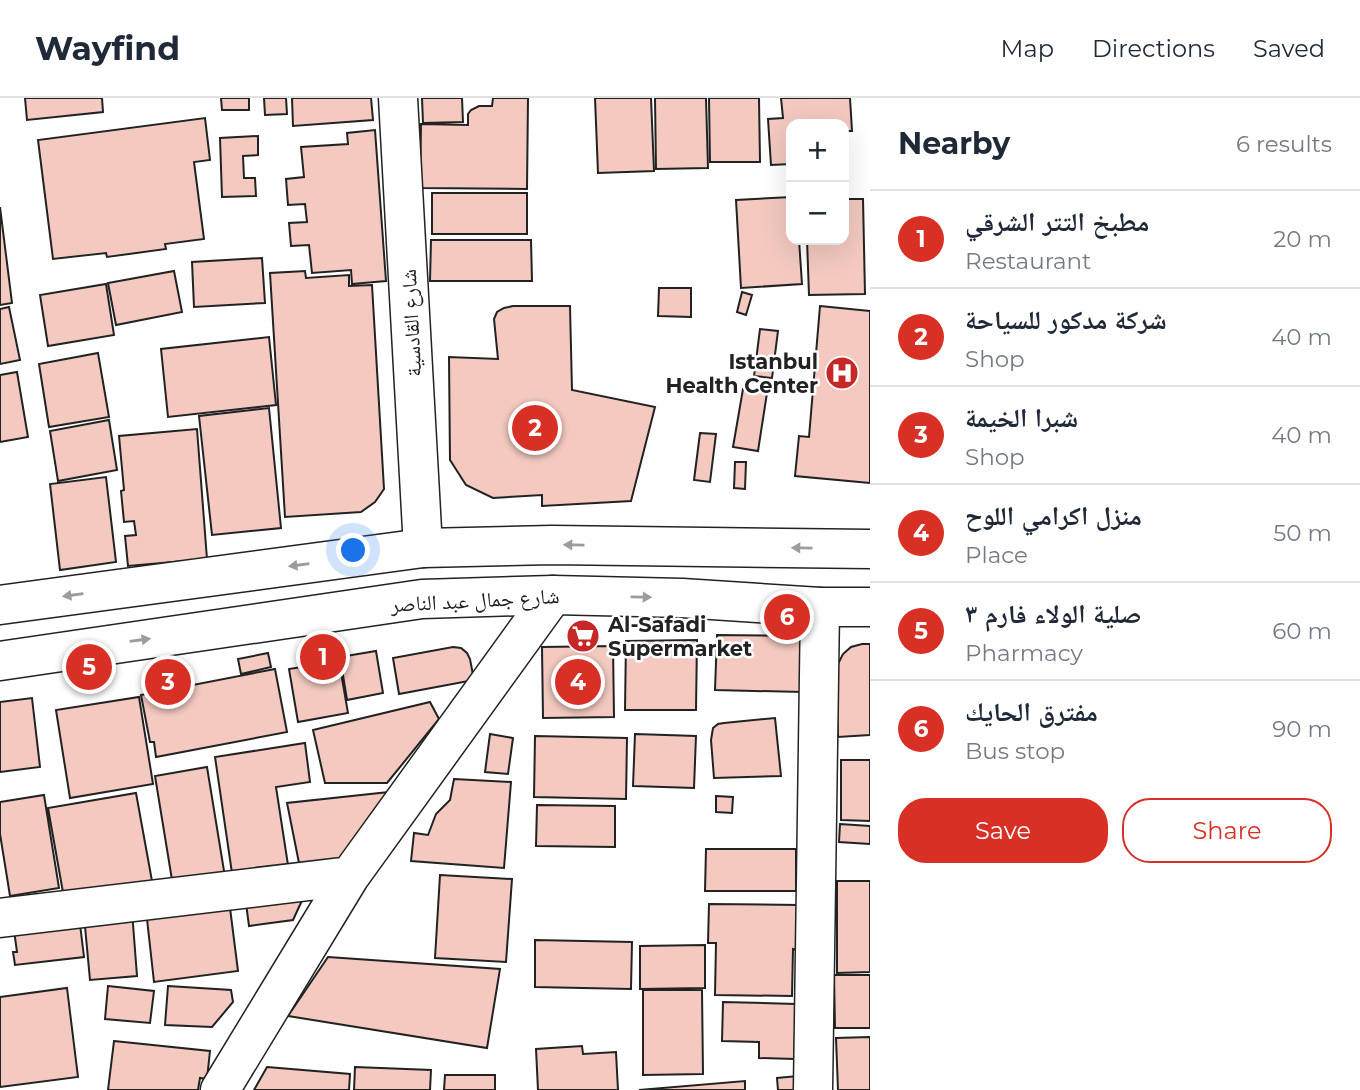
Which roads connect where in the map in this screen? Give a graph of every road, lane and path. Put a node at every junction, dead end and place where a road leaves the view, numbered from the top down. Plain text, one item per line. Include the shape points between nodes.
1 (398, 98) edge
2 (424, 548) junction
3 (870, 548) edge
4 (553, 595) junction
5 (0, 605) edge
6 (820, 607) junction
7 (870, 607) edge
8 (0, 661) edge
9 (350, 876) junction
10 (0, 918) edge
11 (220, 1090) edge
12 (814, 1090) edge

1 - 2 street, شارع القادسية
3 -> 2 street
2 -> 5 street
4 -> 6 street, شارع جمال عبد الناصر
8 -> 4 street, شارع جمال عبد الناصر via 422,599
4 - 9 street
6 - 7 street, شارع جمال عبد الناصر
6 - 12 street
9 - 10 street
9 - 11 street

